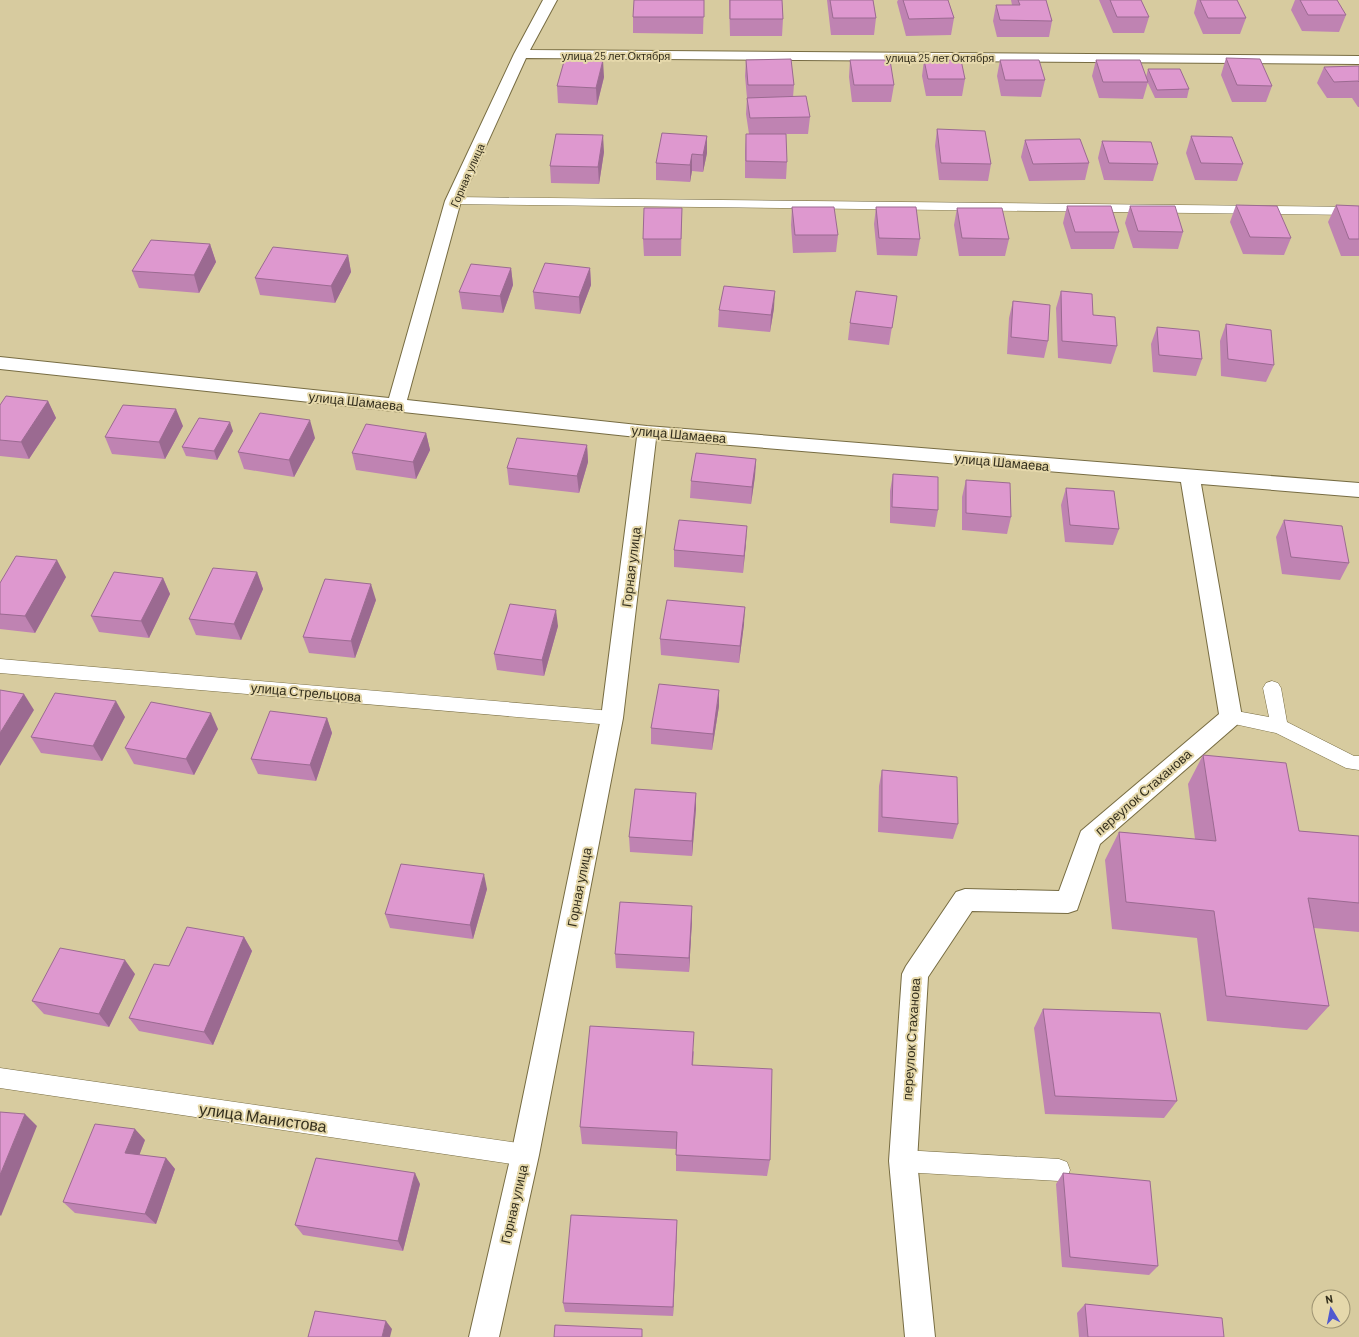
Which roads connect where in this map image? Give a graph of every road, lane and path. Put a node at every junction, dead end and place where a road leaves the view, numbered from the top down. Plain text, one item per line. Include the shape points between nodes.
1 (550, 0) edge
2 (521, 54) junction
3 (1359, 60) edge
4 (453, 201) junction
5 (1359, 211) edge
6 (0, 363) edge
7 (396, 406) junction
8 (647, 432) junction
9 (1190, 478) junction
10 (1359, 490) edge
11 (0, 666) edge
12 (1272, 688) dead end
13 (1231, 717) junction
14 (612, 718) junction
15 (1279, 726) junction
16 (1359, 764) edge
17 (0, 1078) edge
18 (525, 1156) junction
19 (903, 1161) junction
20 (1059, 1170) dead end
21 (484, 1337) edge
22 (920, 1337) edge

1 - 2 street, Горная улица
2 - 3 street, улица 25 лет Октября
2 - 4 street, Горная улица
4 - 5 lane
4 - 7 street, Горная улица
6 - 7 street, улица Шамаева
7 - 8 street, улица Шамаева
8 - 9 street, улица Шамаева
8 - 14 street, Горная улица
9 - 10 street, улица Шамаева
9 - 13 street
11 - 14 lane, улица Стрельцова
12 - 15 lane
13 - 15 lane
13 - 19 street, переулок Стаханова via 1090,838 1068,902 965,900 915,974
14 - 18 street, Горная улица
15 - 16 lane via 1352,763
17 - 18 lane, улица Манистова
18 - 21 street, Горная улица
19 - 20 lane
19 - 22 street, переулок Стаханова

